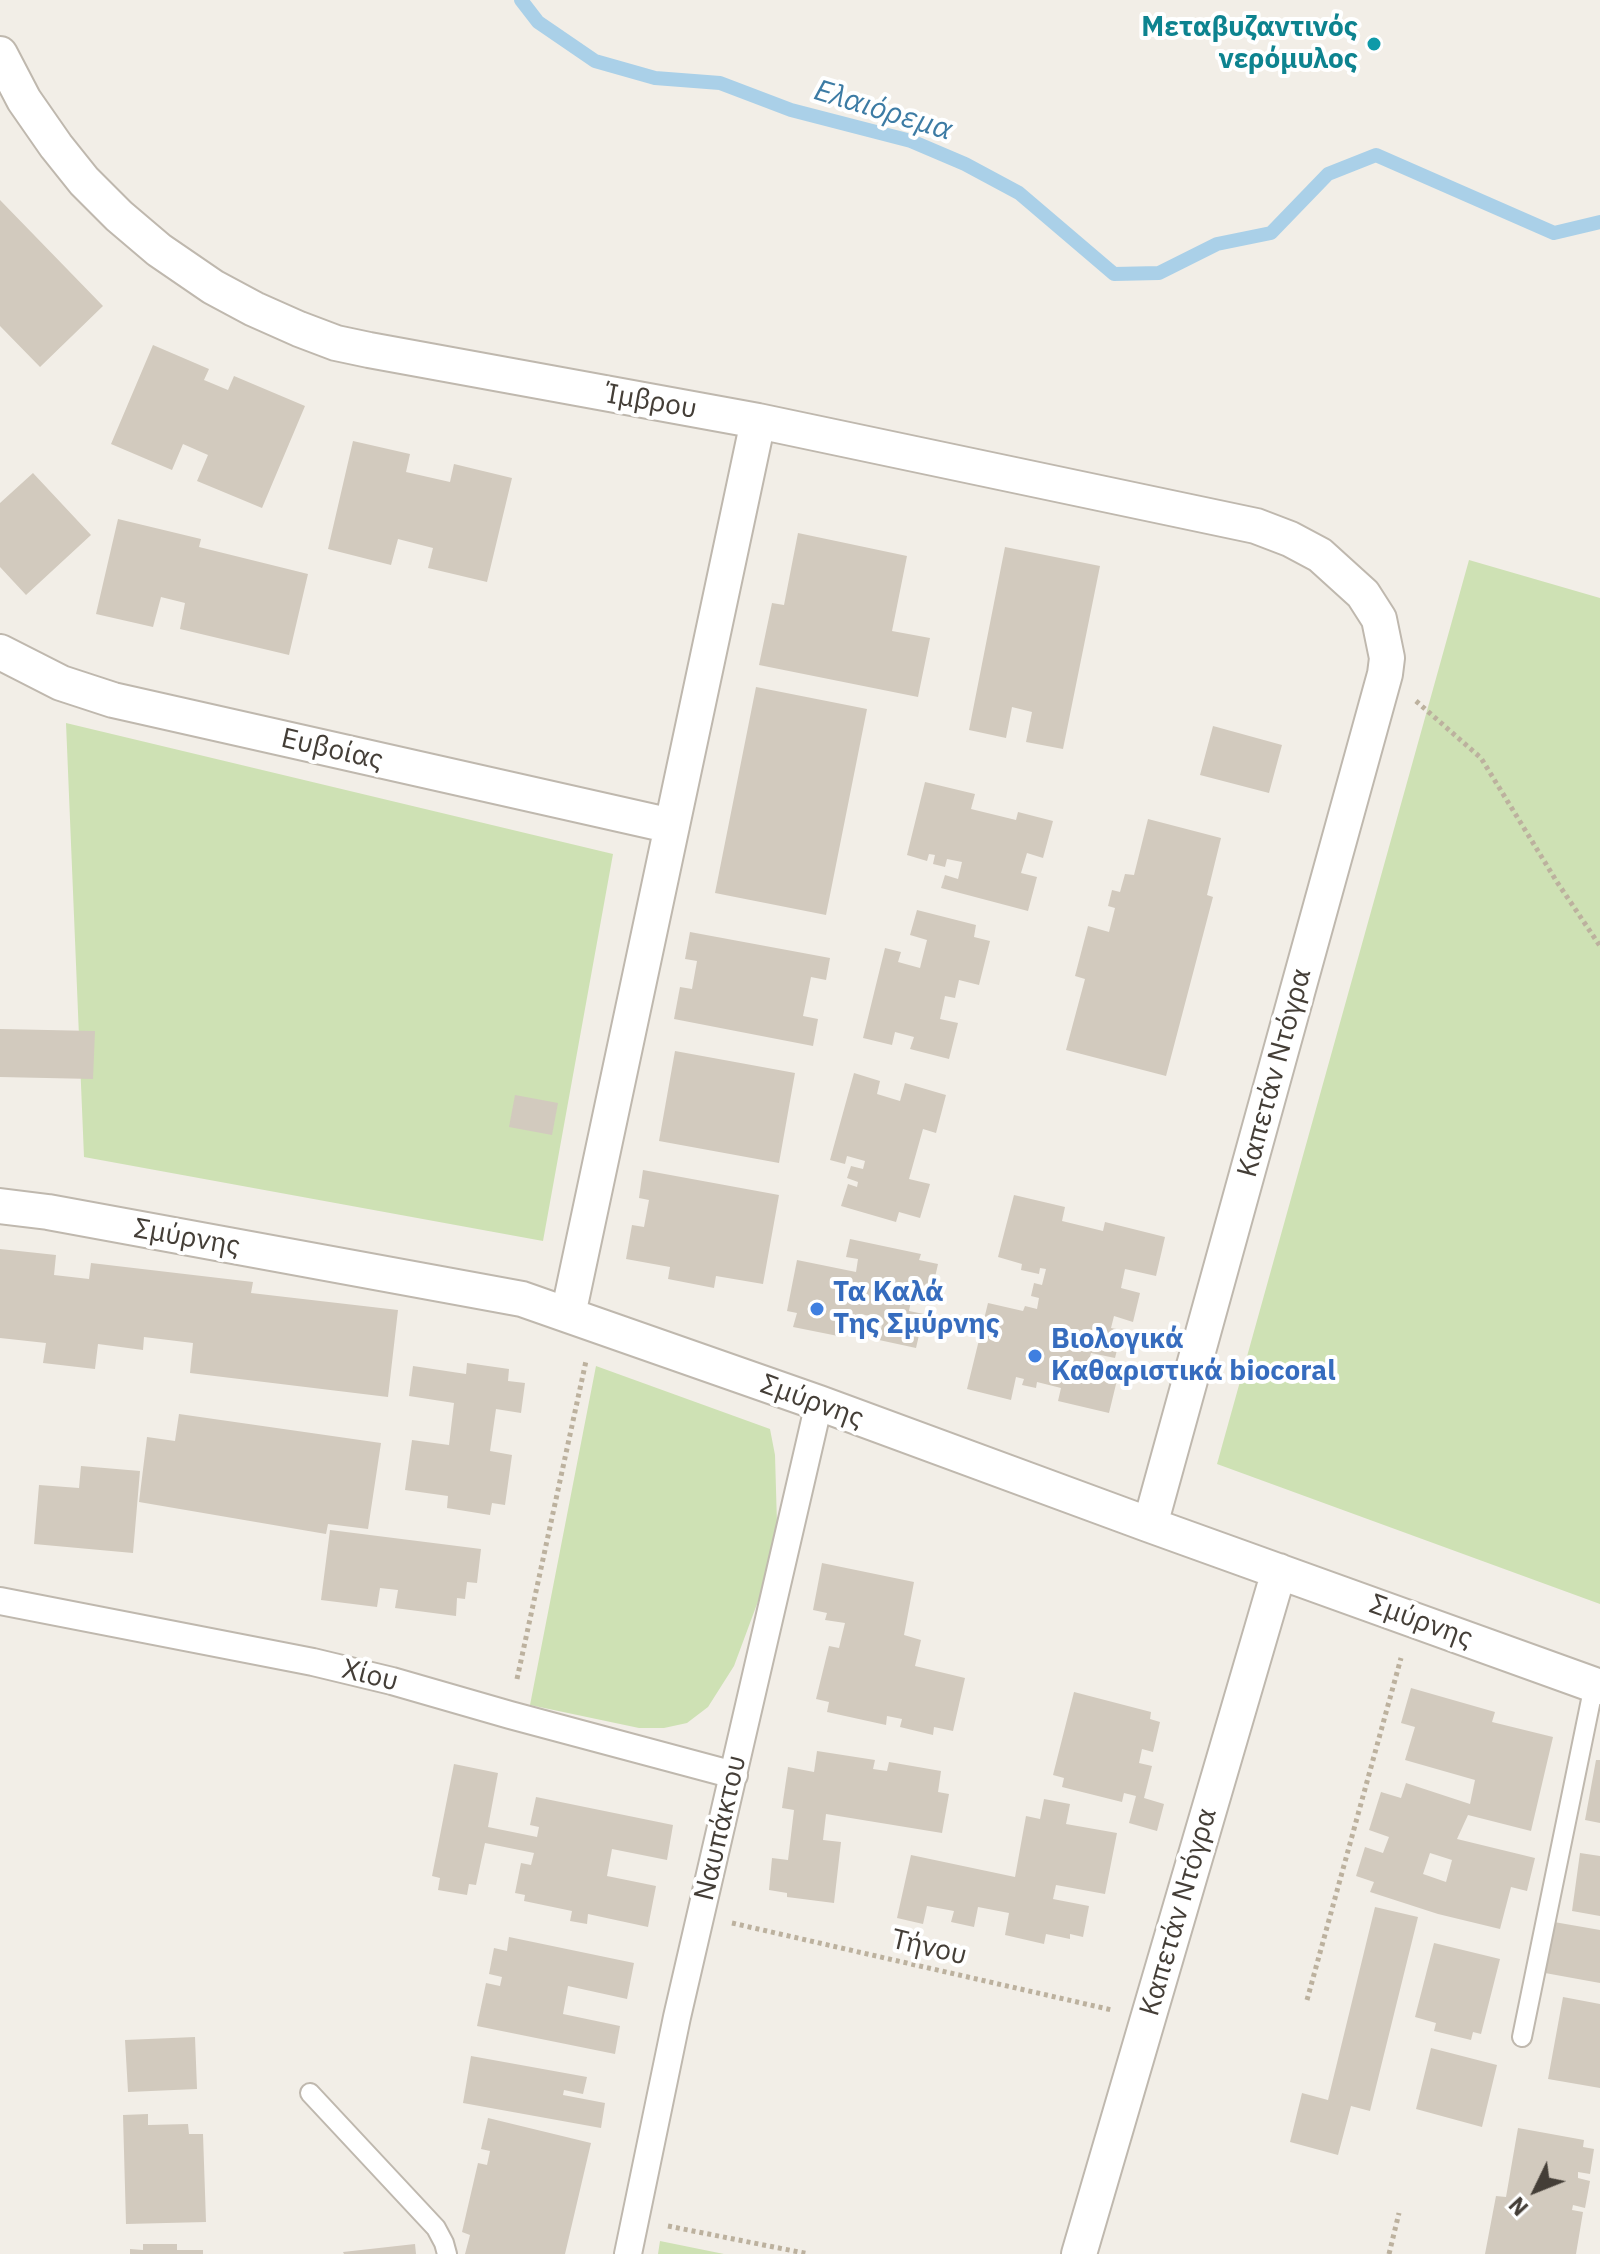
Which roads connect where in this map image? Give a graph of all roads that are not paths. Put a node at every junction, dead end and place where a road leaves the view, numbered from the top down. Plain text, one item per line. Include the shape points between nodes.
1 (4, 73) edge
2 (758, 421) junction
3 (1379, 619) joint
4 (0, 652) edge
5 (672, 826) junction
6 (0, 1206) edge
7 (581, 1320) junction
8 (819, 1403) junction
9 (1150, 1525) junction
10 (1279, 1571) junction
11 (0, 1601) edge
12 (1597, 1686) edge
13 (734, 1775) junction
14 (1522, 2037) dead end
15 (310, 2093) dead end
16 (447, 2254) edge
17 (628, 2254) edge
18 (1079, 2254) edge

1 - 2 street, Ίμβρου via 70,165 119,216 195,275 267,316 360,349
2 - 3 street, Ίμβρου via 1256,526 1320,555 1363,594
2 - 5 street
3 - 9 street, Καπετάν Ντόγρα via 1385,674
4 - 5 street, Ευβοίας via 61,683 113,700
5 - 7 street
6 - 7 street, Σμύρνης via 522,1299
7 - 8 street, Σμύρνης
8 - 9 street, Σμύρνης
8 - 13 street, Ναυπάκτου
9 - 10 street, Σμύρνης
10 - 12 street, Σμύρνης
10 - 18 street, Καπετάν Ντόγρα
11 - 13 street, Χίου via 313,1662
12 - 14 lane
13 - 17 street, Ναυπάκτου
15 - 16 lane via 436,2228

